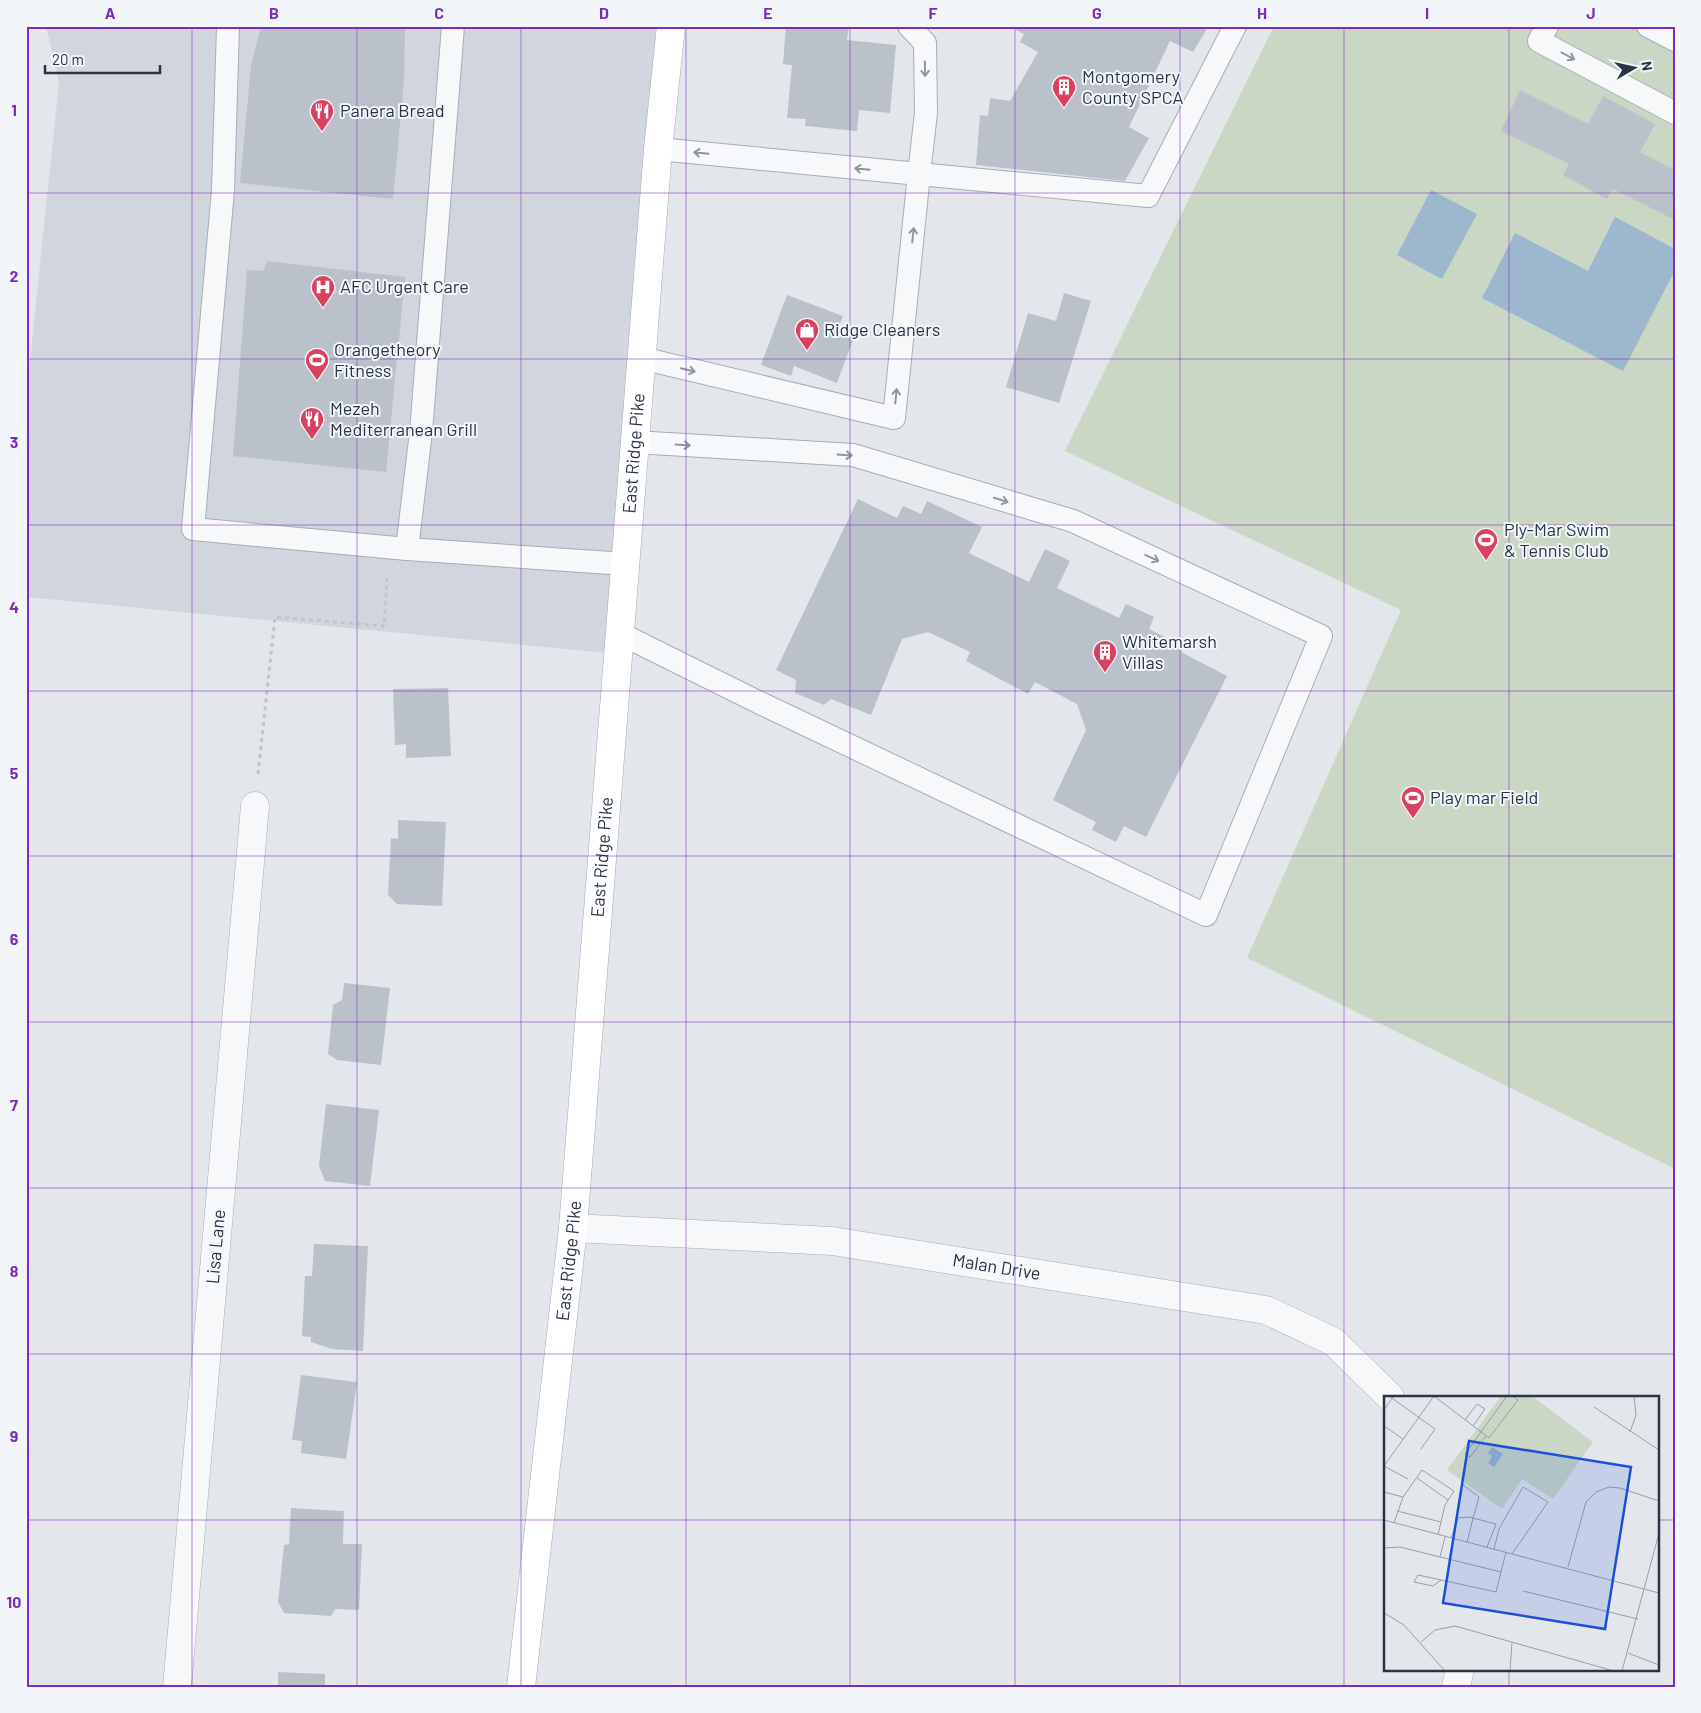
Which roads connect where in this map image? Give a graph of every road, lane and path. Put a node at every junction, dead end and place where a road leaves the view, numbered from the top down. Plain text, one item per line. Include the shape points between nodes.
1 (228, 26) edge
2 (453, 26) edge
3 (672, 26) edge
4 (909, 26) edge
5 (1235, 26) edge
6 (1547, 26) edge
7 (1648, 26) edge
8 (1675, 40) edge
9 (1675, 113) edge
10 (658, 149) junction
11 (919, 174) junction
12 (641, 358) junction
13 (634, 442) junction
14 (397, 548) junction
15 (625, 564) junction
16 (619, 633) junction
17 (255, 806) joint
18 (572, 1228) junction
19 (1389, 1396) edge
20 (1460, 1670) edge
21 (178, 1687) edge
22 (521, 1687) edge
23 (1456, 1687) edge

1 - 14 lane via 223,190 193,529
2 - 14 lane via 421,432
3 - 10 main road, East Ridge Pike
4 -> 11 lane via 924,44 926,113
5 - 11 lane via 1148,196
6 -> 9 lane via 1539,41
7 - 8 lane
11 -> 10 lane
10 - 12 main road, East Ridge Pike
12 -> 11 lane via 894,418
12 - 13 main road, East Ridge Pike
13 - 15 main road, East Ridge Pike
13 -> 16 lane via 853,456 1073,521 1321,636 1206,915
14 - 15 lane
14 - 17 path via 387,575 384,626 275,617
15 - 16 main road, East Ridge Pike
16 - 18 main road, East Ridge Pike
17 - 21 street, Lisa Lane
18 - 19 street, Malan Drive via 832,1241 1266,1310 1334,1342
18 - 22 main road, East Ridge Pike
20 - 23 street

